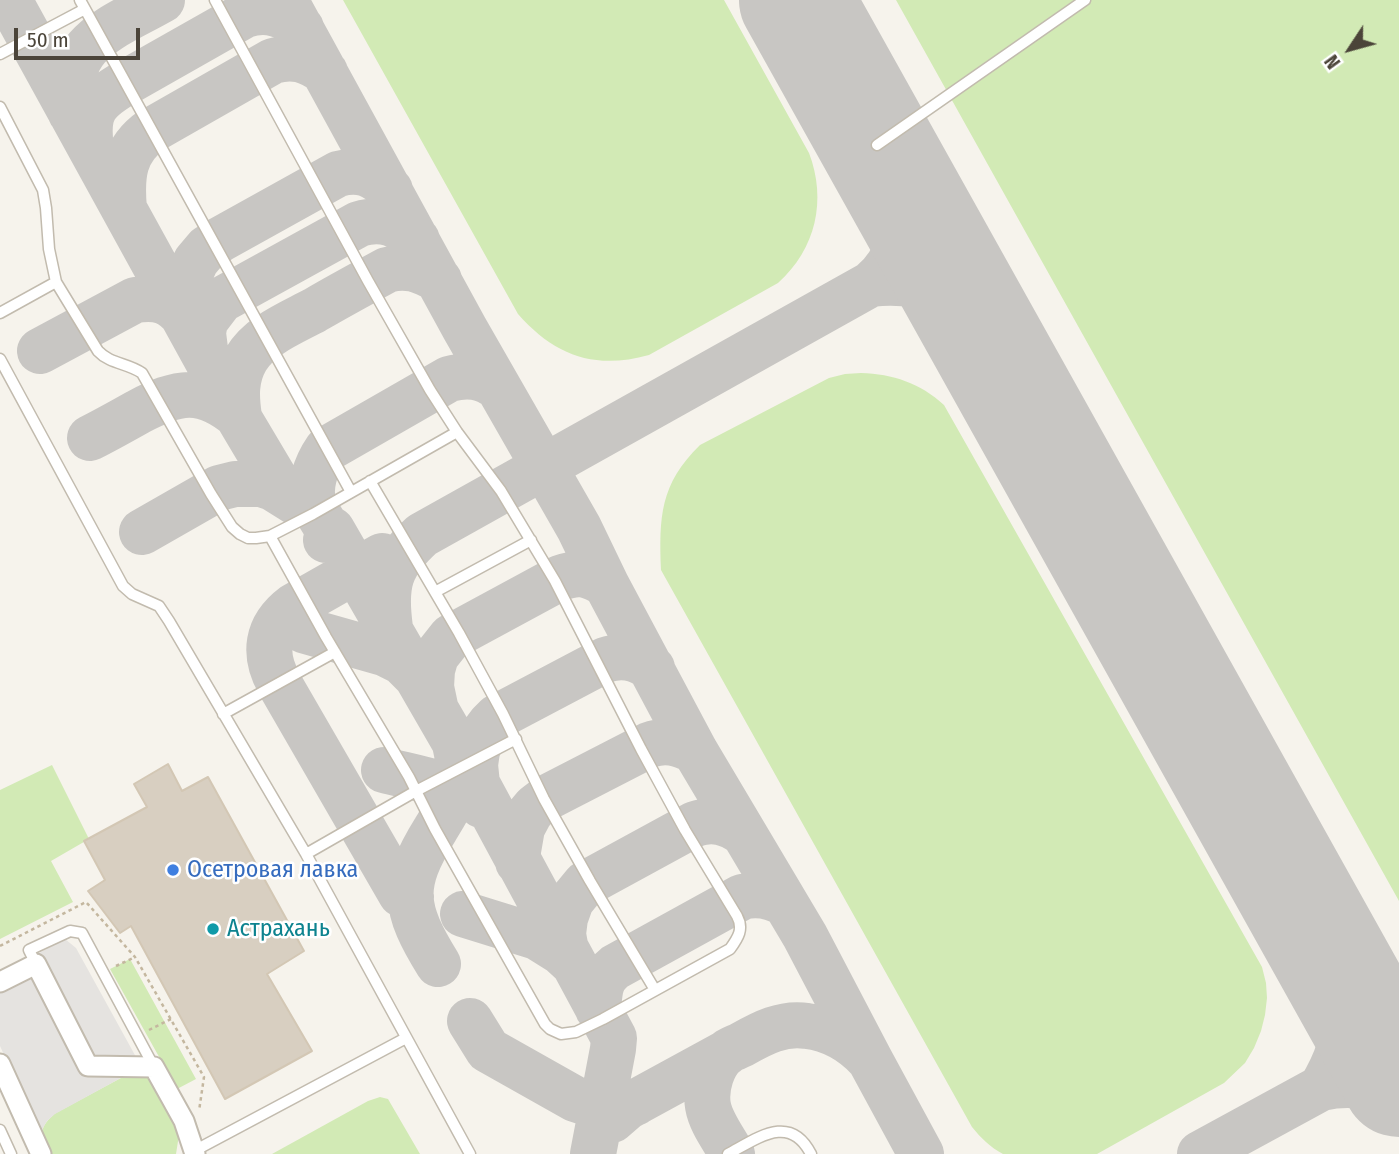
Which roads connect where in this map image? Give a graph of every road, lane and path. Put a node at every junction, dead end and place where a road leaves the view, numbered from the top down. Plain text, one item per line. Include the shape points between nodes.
1 (215, 0) edge
2 (1085, 0) edge
3 (83, 4) edge
4 (0, 54) edge
5 (0, 107) edge
6 (877, 145) dead end
7 (56, 282) junction
8 (0, 313) edge
9 (0, 359) edge
10 (457, 432) junction
11 (370, 481) junction
12 (351, 492) junction
13 (270, 536) junction
14 (531, 540) junction
15 (435, 592) junction
16 (335, 652) junction
17 (223, 714) junction
18 (516, 739) junction
19 (416, 791) junction
20 (306, 854) junction
21 (96, 902) dead end
22 (90, 907) junction
23 (114, 925) dead end
24 (110, 929) junction
25 (0, 946) edge
26 (36, 964) junction
27 (0, 982) edge
28 (655, 990) junction
29 (406, 1038) junction
30 (0, 1064) edge
31 (154, 1067) junction
32 (198, 1113) dead end
33 (0, 1130) edge
34 (194, 1153) edge
35 (11, 1154) edge
36 (41, 1154) edge
37 (470, 1154) edge
38 (728, 1154) edge
39 (811, 1154) edge

1 - 10 lane via 368,281
2 - 6 lane
3 - 4 lane
3 - 12 lane
5 - 7 lane via 43,190
7 - 8 lane
7 - 13 lane via 104,358 142,373 232,527 248,538
9 - 17 lane via 123,586 159,606
10 - 11 lane
10 - 14 lane
11 - 12 lane
11 - 15 lane
12 - 13 lane
13 - 16 lane
14 - 15 lane
14 - 28 lane via 685,830 741,923 730,948
15 - 18 lane
16 - 17 lane
16 - 19 lane
17 - 20 lane
18 - 19 lane
18 - 28 lane via 544,799
19 - 20 lane
19 - 28 lane via 550,1029 561,1034 576,1032
20 - 29 lane
21 - 22 path
22 - 24 path
22 - 25 path via 86,902
23 - 24 path
24 - 32 path via 135,957 204,1077
26 - 27 street
26 - 31 street via 89,1066
26 - 31 lane via 29,950 70,931 82,933
29 - 34 lane
29 - 37 lane
30 - 36 street
31 - 34 street via 184,1121
33 - 35 lane
38 - 39 lane via 781,1130 800,1138

